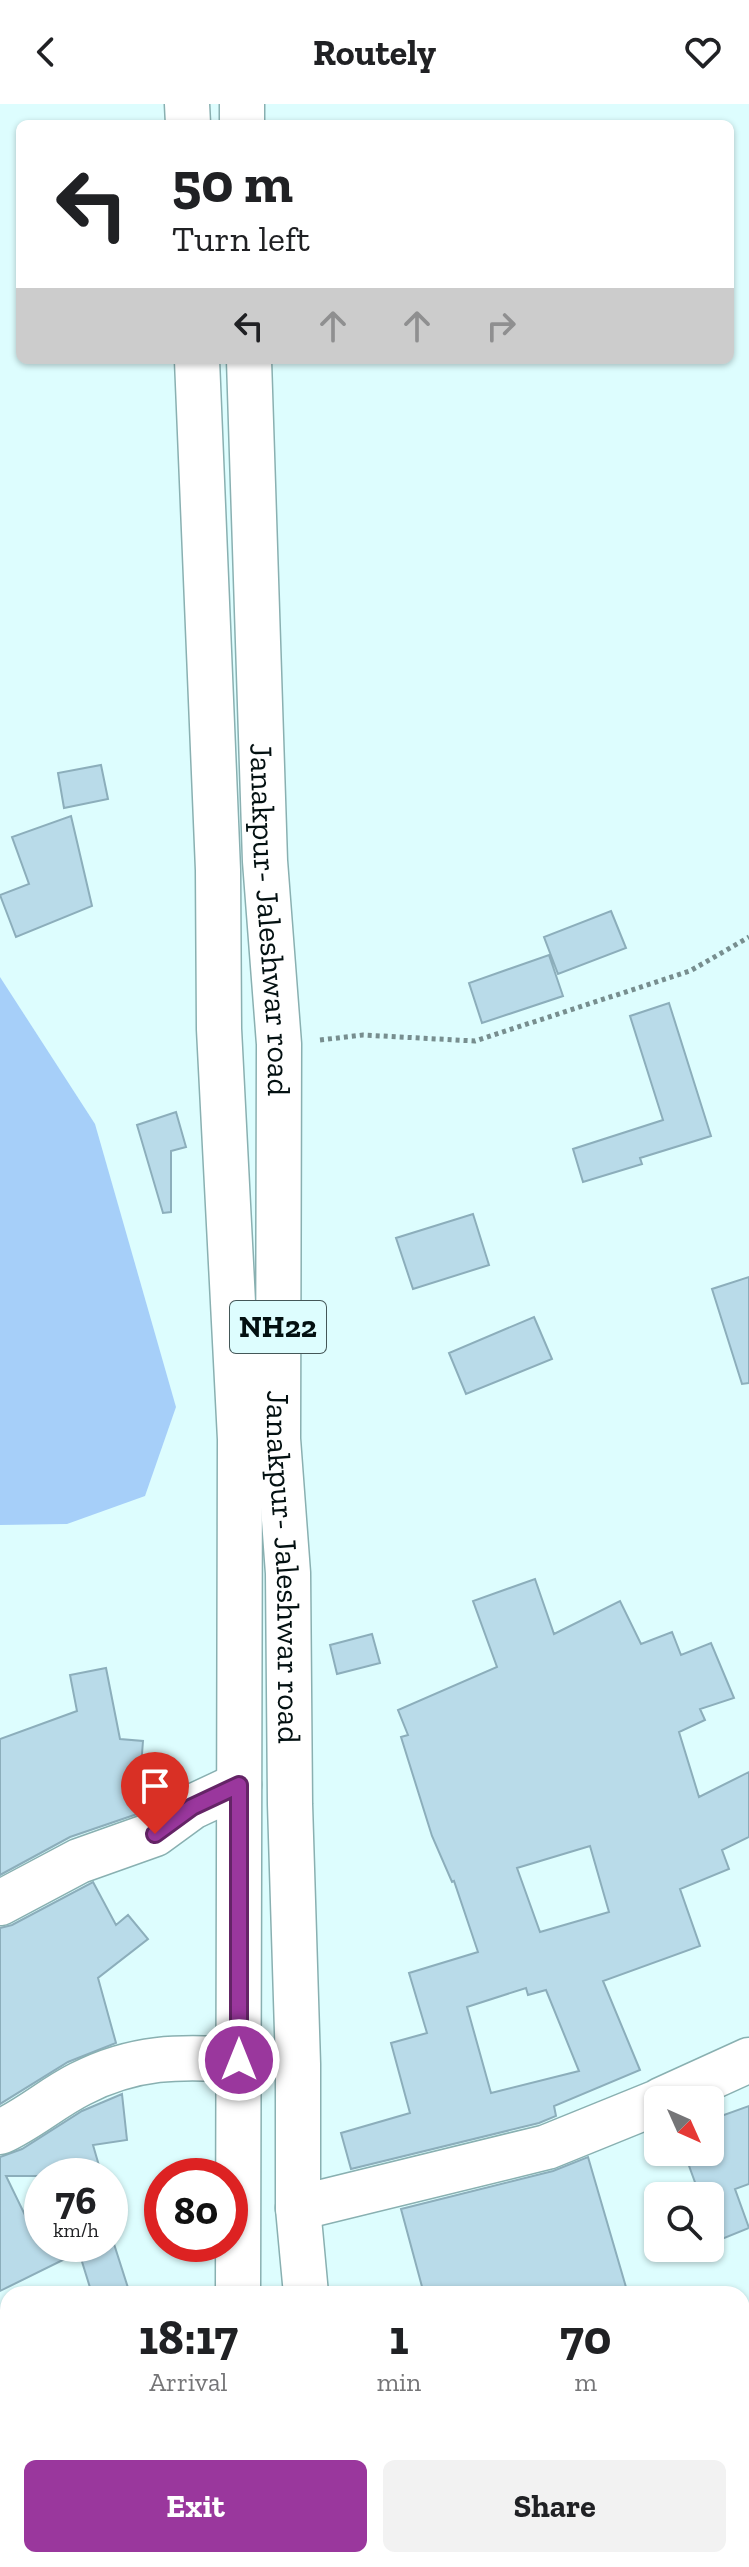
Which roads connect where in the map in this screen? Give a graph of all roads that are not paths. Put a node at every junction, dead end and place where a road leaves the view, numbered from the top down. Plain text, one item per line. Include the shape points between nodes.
1 (197, 364) edge
2 (249, 364) edge
3 (239, 1785) junction
4 (0, 1903) edge
5 (239, 2060) junction
6 (749, 2060) edge
7 (693, 2086) edge
8 (644, 2108) edge
9 (0, 2132) edge
10 (298, 2208) junction
11 (238, 2286) edge
12 (305, 2286) edge

1 - 3 main road, Janakpur- Jaleshwar road / NH22 via 218,870 219,1029 240,1439
2 - 10 main road, Janakpur- Jaleshwar road / NH22 via 265,861 279,1044 278,1439 288,1573
3 - 4 main road via 192,1807 155,1834 79,1861
3 - 5 main road, Janakpur- Jaleshwar road / NH22
5 - 9 main road via 181,2057 126,2065 79,2084
5 - 11 main road, Janakpur- Jaleshwar road / NH22
6 - 7 main road
8 - 10 main road via 547,2147
10 - 12 main road, Janakpur- Jaleshwar road / NH22

